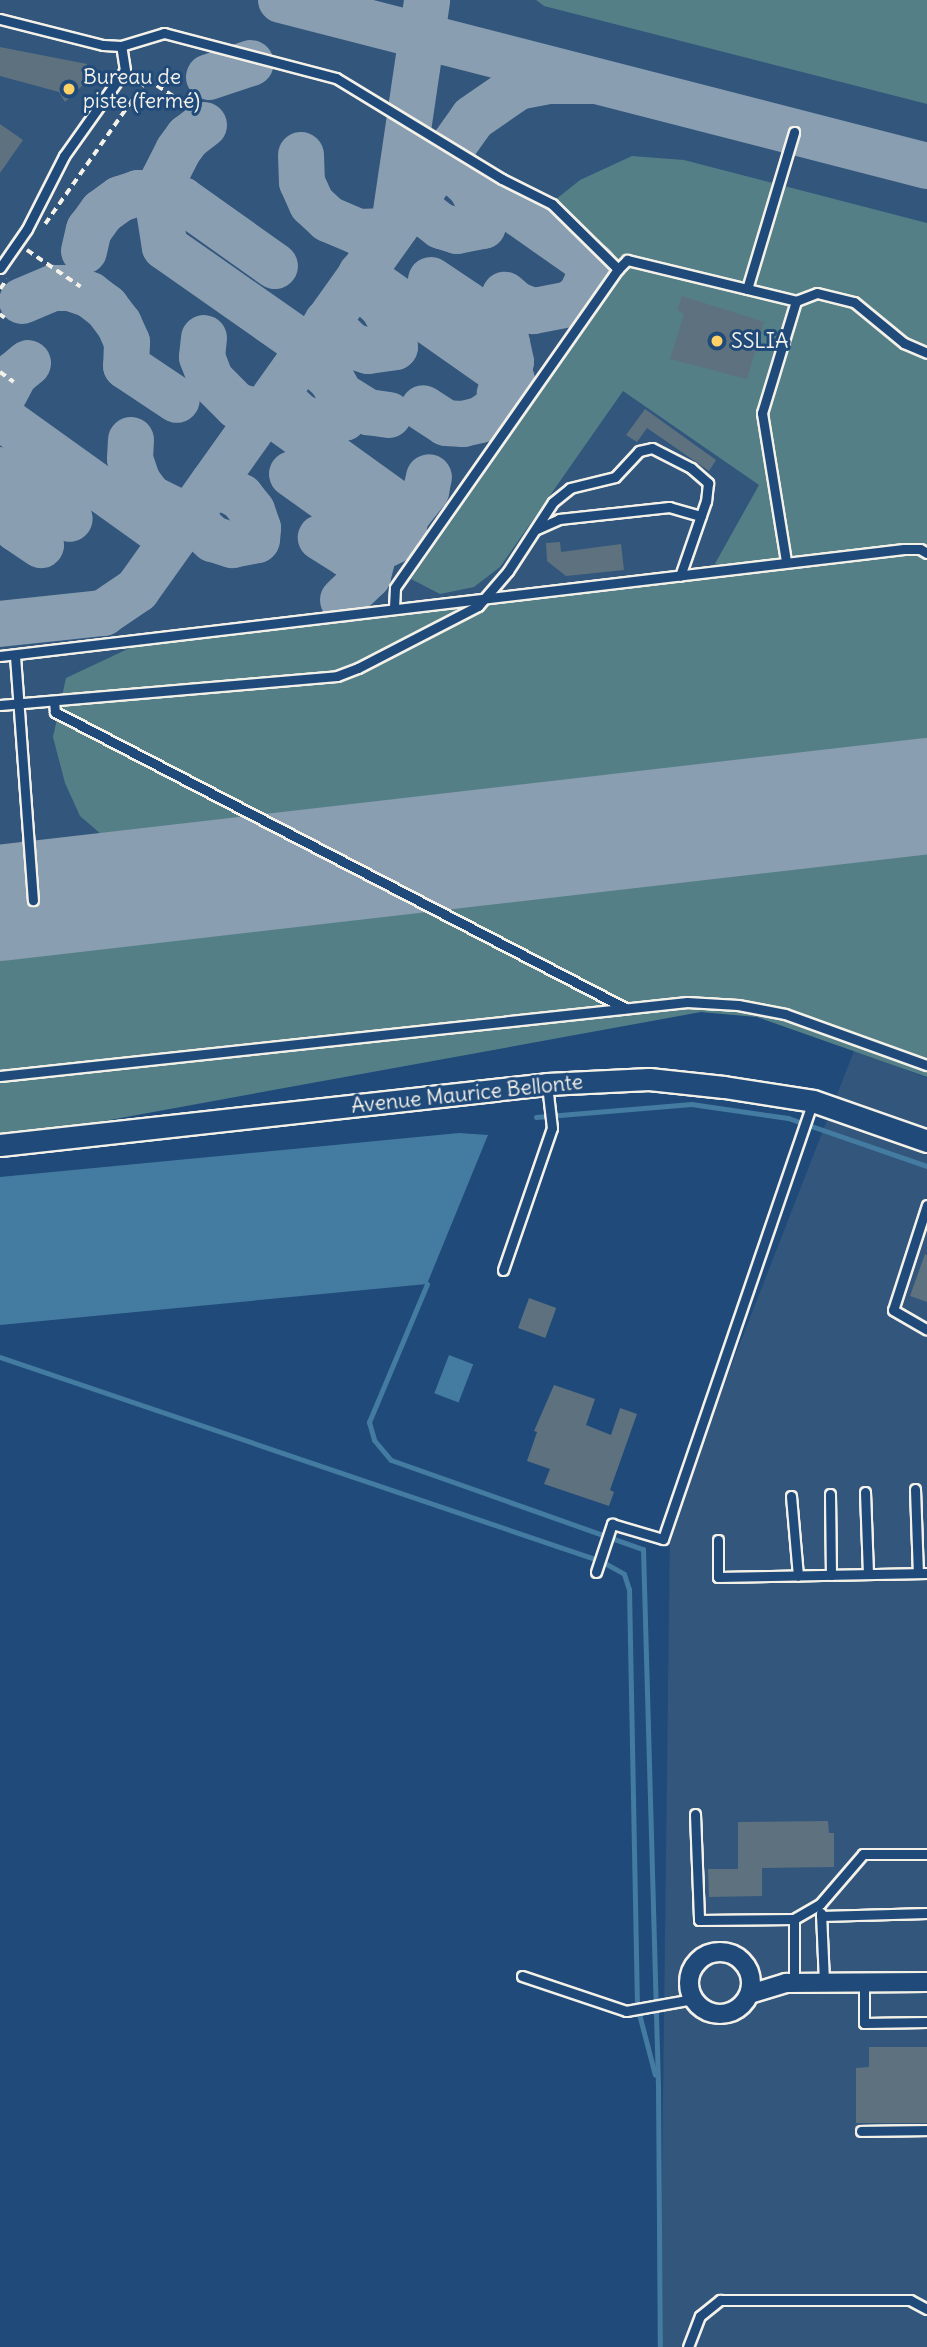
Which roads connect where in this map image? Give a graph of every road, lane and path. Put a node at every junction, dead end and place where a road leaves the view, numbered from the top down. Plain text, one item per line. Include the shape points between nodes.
1 (0, 19) edge
2 (121, 46) junction
3 (187, 106) dead end
4 (794, 132) dead end
5 (43, 227) dead end
6 (35, 239) dead end
7 (27, 250) junction
8 (23, 256) dead end
9 (0, 268) edge
10 (618, 269) junction
11 (12, 271) dead end
12 (80, 287) dead end
13 (0, 289) edge
14 (747, 289) junction
15 (796, 301) junction
16 (0, 314) edge
17 (5, 318) dead end
18 (927, 354) edge
19 (0, 372) edge
20 (14, 382) dead end
21 (701, 516) junction
22 (535, 530) junction
23 (925, 550) edge
24 (786, 562) junction
25 (680, 576) junction
26 (488, 596) junction
27 (394, 608) junction
28 (0, 656) edge
29 (15, 656) junction
30 (54, 701) junction
31 (20, 704) junction
32 (0, 705) edge
33 (33, 900) dead end
34 (627, 1009) junction
35 (927, 1065) edge
36 (0, 1076) edge
37 (548, 1094) junction
38 (811, 1107) junction
39 (927, 1140) edge
40 (0, 1144) edge
41 (927, 1205) edge
42 (503, 1270) dead end
43 (927, 1330) edge
44 (915, 1489) dead end
45 (865, 1492) dead end
46 (830, 1494) dead end
47 (792, 1496) dead end
48 (718, 1540) dead end
49 (596, 1572) dead end
50 (923, 1573) edge
51 (868, 1574) junction
52 (831, 1575) junction
53 (798, 1576) junction
54 (695, 1814) dead end
55 (927, 1854) edge
56 (820, 1904) junction
57 (927, 1913) edge
58 (821, 1916) junction
59 (794, 1919) junction
60 (748, 1970) junction
61 (522, 1976) dead end
62 (927, 1982) edge
63 (790, 1983) junction
64 (824, 1983) junction
65 (864, 1983) junction
66 (750, 1994) junction
67 (693, 1999) junction
68 (927, 2022) edge
69 (927, 2130) edge
70 (861, 2131) dead end
71 (927, 2309) edge
72 (688, 2347) edge

1 - 2 lane via 103,46
2 - 9 lane via 125,69 64,156 27,229
2 - 10 lane via 164,33 336,78 502,179 552,204
3 - 5 path via 147,79
4 - 14 lane
6 - 7 path
7 - 8 path
7 - 12 path
10 - 14 lane via 627,260
10 - 27 lane via 395,588
11 - 13 path
14 - 15 lane
15 - 18 lane via 817,293 854,302 904,343
15 - 24 lane via 762,412
16 - 17 path
19 - 20 path
21 - 22 lane via 668,507 559,519
21 - 22 lane via 708,483 691,468 652,448 639,452 615,477 570,488 553,502
21 - 25 lane
22 - 26 lane
23 - 24 lane
24 - 25 lane
25 - 26 lane
26 - 27 lane
26 - 30 lane via 478,606 337,676
27 - 29 lane
28 - 29 lane
29 - 31 lane
30 - 31 lane
30 - 34 lane via 55,712
31 - 32 lane
31 - 33 lane
34 - 35 lane via 687,1002 738,1005 785,1014
34 - 36 lane
37 - 38 street, Avenue Maurice Bellonte via 649,1079 724,1087
37 - 40 street, Avenue Maurice Bellonte
37 - 42 lane via 552,1126
38 - 39 street, Avenue Maurice Bellonte
38 - 49 lane via 663,1539 611,1524
41 - 43 lane via 893,1310
44 - 50 lane
45 - 51 lane
46 - 52 lane
47 - 53 lane
48 - 53 lane via 718,1577
50 - 51 lane
51 - 52 lane
52 - 53 lane
54 - 59 lane via 699,1920
55 - 56 lane via 863,1854
56 - 58 lane
56 - 59 lane
57 - 58 lane
58 - 64 lane
59 - 63 lane
60 - 63 street
60 - 66 street
60 - 67 street via 730,1954 704,1956 692,1967
61 - 67 lane via 626,2011
62 - 65 street
63 - 64 street
63 - 66 street
64 - 65 street
65 - 68 lane via 864,2023
66 - 67 street via 741,2006 725,2014 707,2012
69 - 70 lane
71 - 72 lane via 911,2300 720,2300 700,2316

